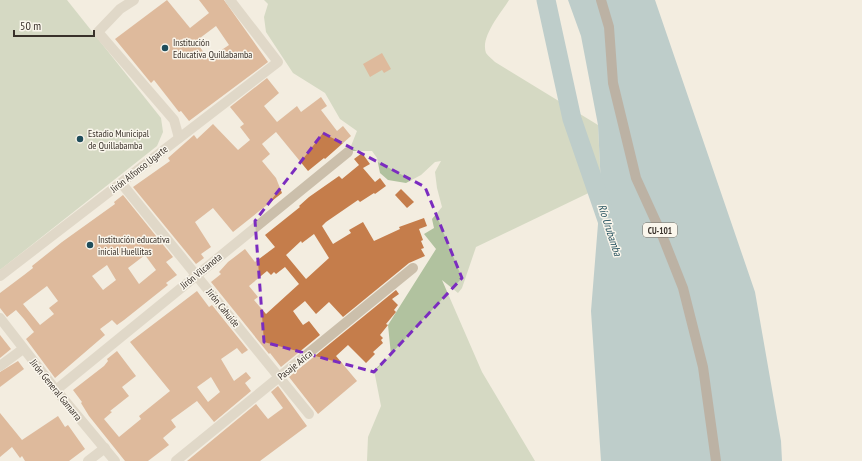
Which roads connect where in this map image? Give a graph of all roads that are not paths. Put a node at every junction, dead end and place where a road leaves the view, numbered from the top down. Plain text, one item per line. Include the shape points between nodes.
1 (134, 0) edge
2 (230, 0) edge
3 (601, 0) edge
4 (179, 138) junction
5 (348, 152) dead end
6 (122, 184) junction
7 (413, 268) dead end
8 (196, 275) junction
9 (0, 276) edge
10 (0, 318) edge
11 (23, 349) junction
12 (0, 366) edge
13 (279, 378) junction
14 (56, 390) junction
15 (309, 414) dead end
16 (105, 448) junction
17 (88, 461) edge
18 (114, 461) edge
19 (176, 461) edge
20 (716, 461) edge

1 - 4 street via 120,9 98,32 174,120
2 - 4 street, Jirón Alfonso Ugarte via 278,62
3 - 20 main road, CU-101 via 609,27 613,82 636,178 683,288 703,367
4 - 6 street, Jirón Alfonso Ugarte
5 - 8 street, Jirón Vilcanota
6 - 8 street, Jirón Cahuide
6 - 9 street, Jirón Alfonso Ugarte
7 - 13 street, Pasaje Arica
8 - 13 street, Jirón Cahuide
8 - 14 street, Jirón Vilcanota
10 - 11 street, Jirón General Gamarra
11 - 12 street
11 - 14 street, Jirón General Gamarra
13 - 15 street, Jirón Cahuide
13 - 19 street, Pasaje Arica
14 - 16 street, Jirón General Gamarra
16 - 17 street
16 - 18 street, Jirón General Gamarra

